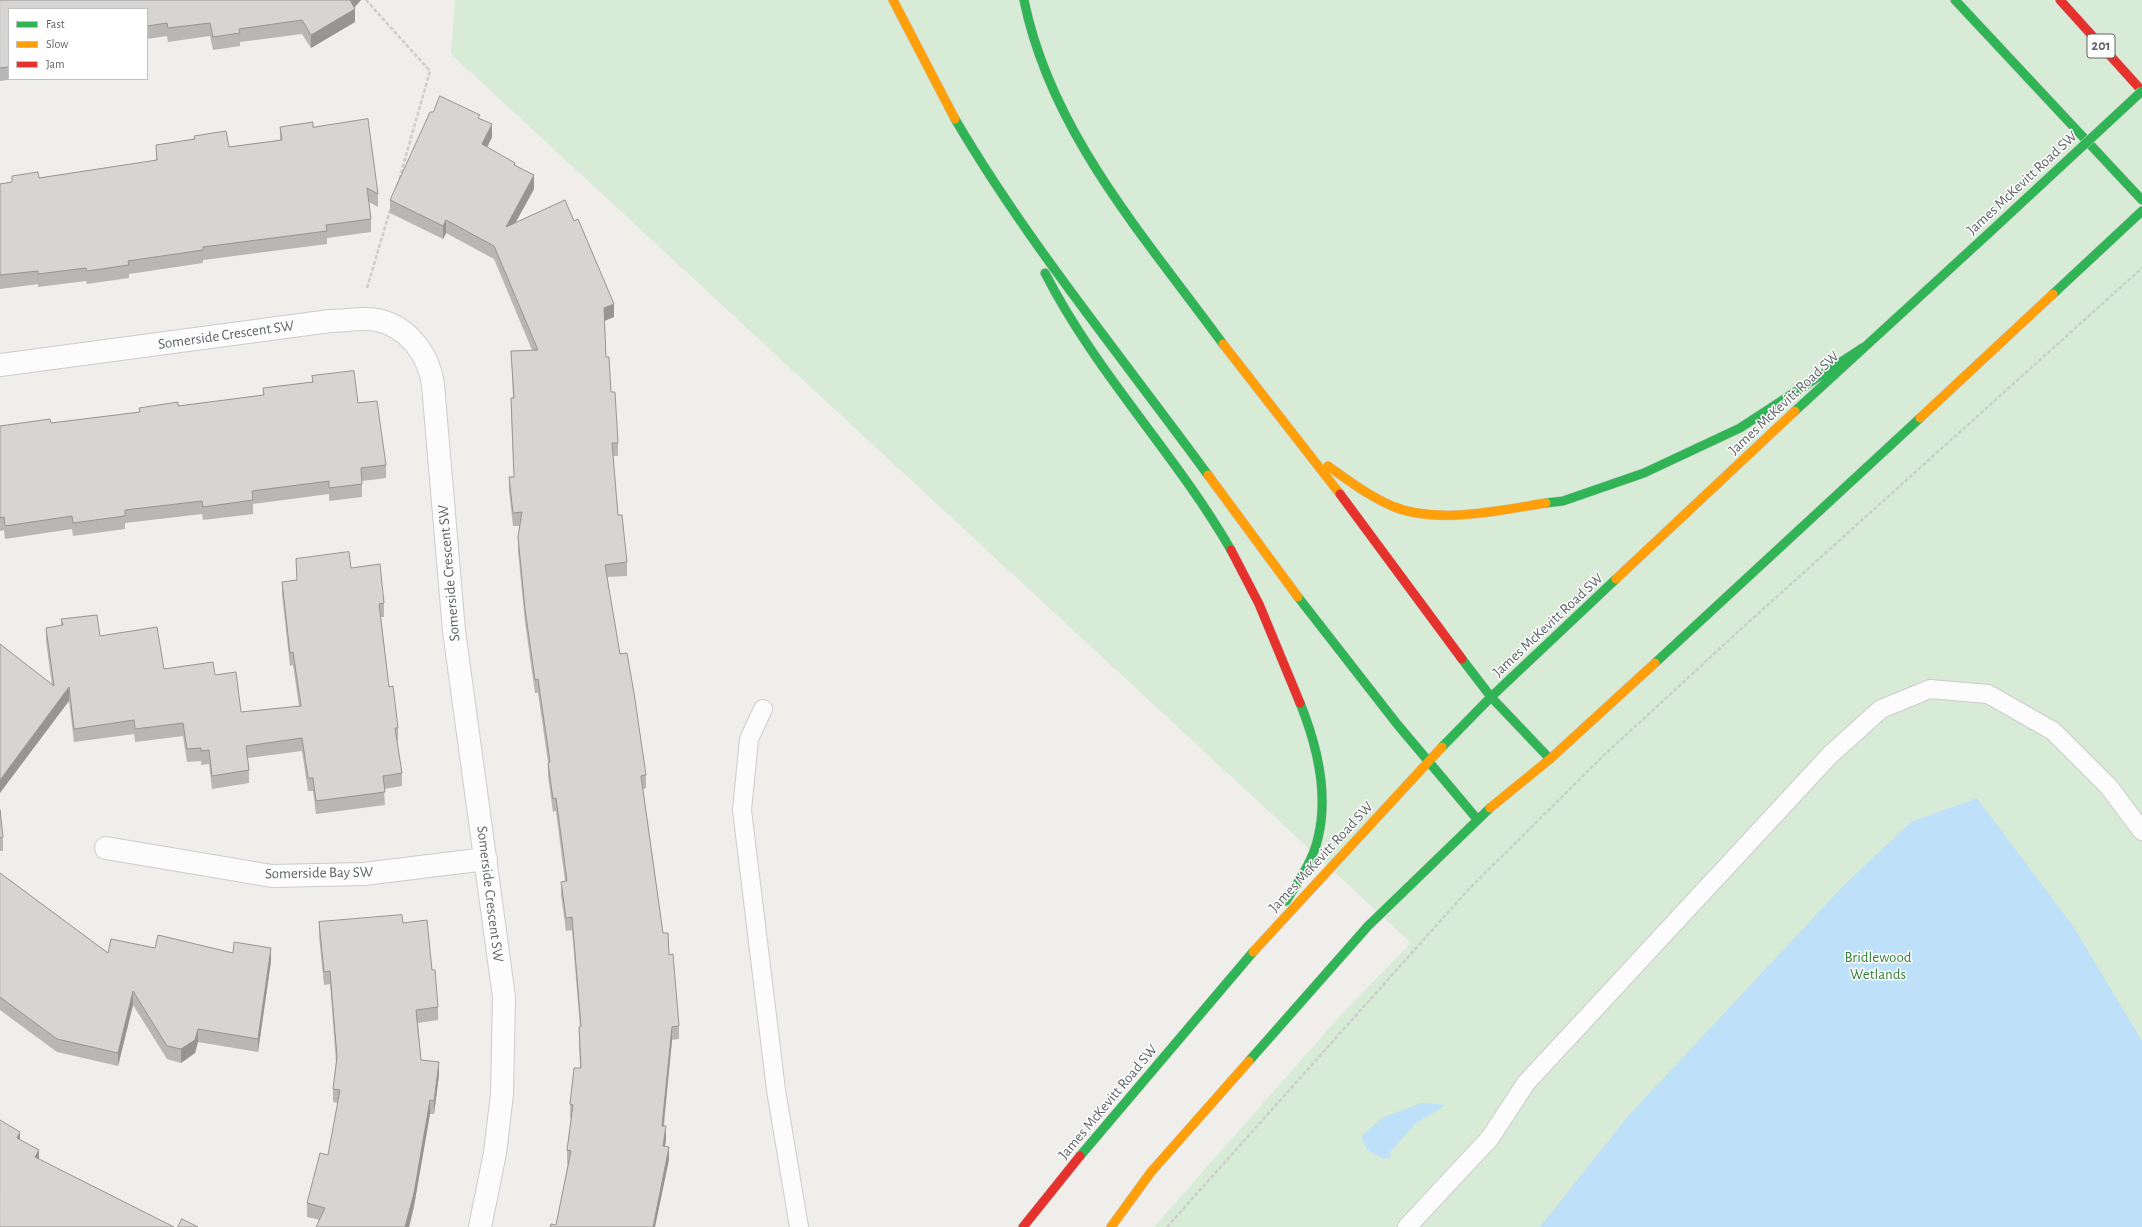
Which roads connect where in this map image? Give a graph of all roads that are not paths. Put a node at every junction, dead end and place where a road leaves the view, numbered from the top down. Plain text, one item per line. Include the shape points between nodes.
1 (893, 0) edge
2 (1024, 0) edge
3 (1955, 0) edge
4 (2060, 0) edge
5 (2142, 91) edge
6 (2142, 200) edge
7 (2142, 211) edge
8 (1024, 229) junction
9 (1864, 347) junction
10 (0, 365) edge
11 (1309, 452) junction
12 (1491, 698) junction
13 (763, 708) dead end
14 (1550, 759) junction
15 (1427, 762) junction
16 (1477, 819) junction
17 (2142, 831) edge
18 (106, 848) dead end
19 (486, 859) junction
20 (1262, 942) junction
21 (480, 1227) edge
22 (799, 1227) edge
23 (1022, 1227) edge
24 (1111, 1227) edge
25 (1407, 1227) edge

1 - 8 main road via 963,133
2 - 11 main road via 1030,29 1056,99 1097,172 1225,347
3 - 6 main road
4 - 5 main road, 201
5 - 9 main road, James McKevitt Road SW, bridge
7 - 14 main road via 1763,565
8 - 15 main road via 1225,500
8 - 20 main road via 1060,304 1099,363 1195,492 1250,584 1307,716 1321,780 1322,807 1318,838 1304,870
9 - 11 main road via 1740,428 1644,473 1563,501 1467,515 1427,514 1394,507 1364,492
9 - 12 main road, James McKevitt Road SW
10 - 19 street, Somerside Crescent SW via 330,321 376,320 396,327 411,339 430,368 454,630
11 - 12 main road
12 - 14 main road
12 - 15 main road, James McKevitt Road SW
13 - 22 lane via 750,739 742,810 776,1090
14 - 16 main road
15 - 16 main road
15 - 20 main road, James McKevitt Road SW
16 - 24 main road via 1368,926 1151,1172
17 - 25 lane via 2109,787 2053,731 1988,694 1930,689 1881,710 1830,755 1532,1077 1490,1138
18 - 19 street, Somerside Bay SW via 272,876 364,874
19 - 21 street, Somerside Crescent SW via 504,997 502,1094 495,1153
20 - 23 main road, James McKevitt Road SW

